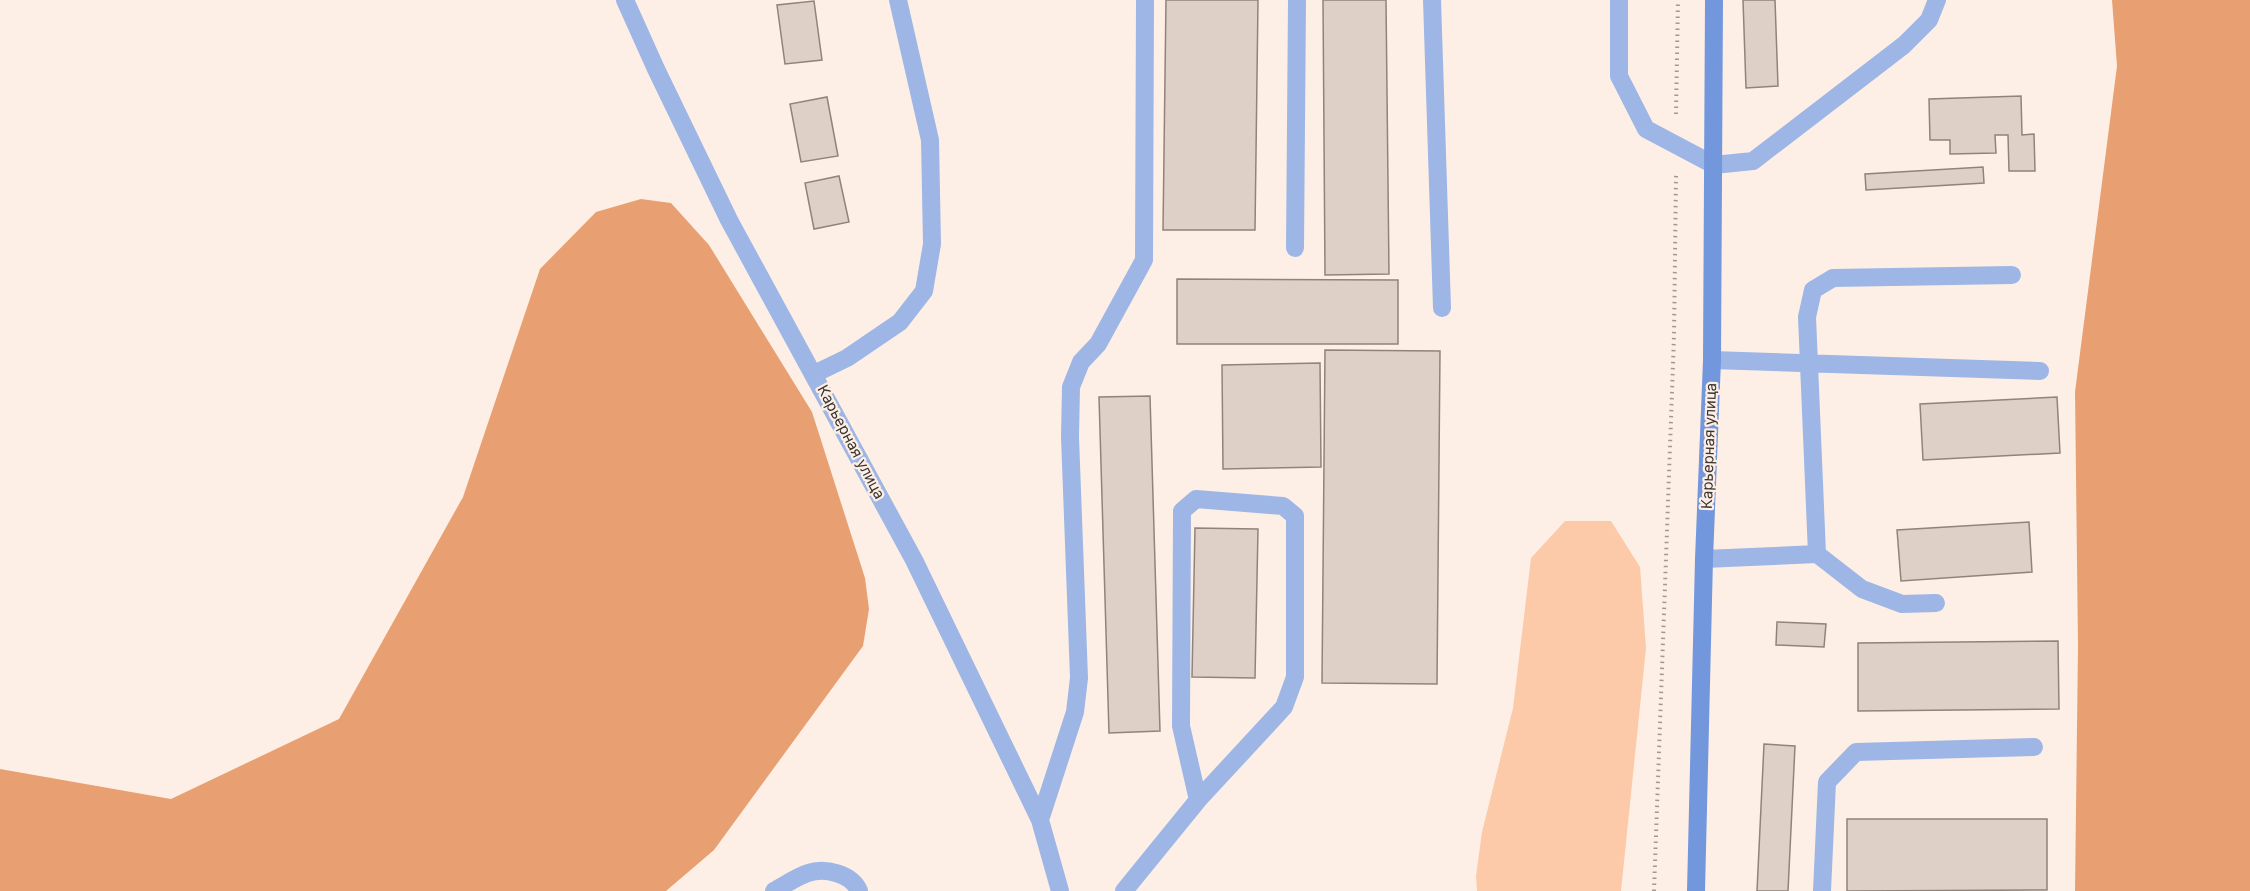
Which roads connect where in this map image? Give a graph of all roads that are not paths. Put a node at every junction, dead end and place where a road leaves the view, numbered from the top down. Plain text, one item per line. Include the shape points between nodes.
1 (626, 0) edge
2 (898, 0) edge
3 (1145, 0) edge
4 (1297, 0) edge
5 (1432, 0) edge
6 (1619, 0) edge
7 (1714, 0) edge
8 (1938, 0) edge
9 (1714, 165) junction
10 (1295, 248) dead end
11 (2012, 275) dead end
12 (1442, 308) dead end
13 (1712, 360) junction
14 (1809, 363) junction
15 (2040, 371) dead end
16 (814, 374) junction
17 (1817, 554) junction
18 (1704, 559) junction
19 (1936, 603) dead end
20 (2034, 747) dead end
21 (1198, 800) junction
22 (1040, 820) junction
23 (774, 891) edge
24 (859, 891) edge
25 (1060, 891) edge
26 (1124, 891) edge
27 (1696, 891) edge
28 (1822, 891) edge

1 - 16 lane, Карьерная улица via 729,220
2 - 16 lane via 930,140 932,244 924,291 900,322 847,358
3 - 22 lane via 1144,260 1098,344 1081,362 1071,387 1079,678 1075,712
4 - 10 lane
5 - 12 lane
6 - 9 lane via 1619,76 1646,129
7 - 9 street, Карьерная улица
8 - 9 lane via 1929,20 1905,45 1753,161
9 - 13 street, Карьерная улица
11 - 14 lane via 1833,278 1813,290 1807,317
13 - 14 lane
13 - 18 street, Карьерная улица
14 - 15 lane
14 - 17 lane
16 - 22 lane, Карьерная улица via 914,560
17 - 18 lane
17 - 19 lane via 1862,589 1902,604
18 - 27 street, Карьерная улица
20 - 28 lane via 1856,752 1827,782
21 - 21 lane via 1284,706 1295,677 1294,516 1282,506 1196,499 1182,511 1181,726
21 - 26 lane
22 - 25 lane, Карьерная улица
23 - 24 lane via 810,872 833,872 847,878

